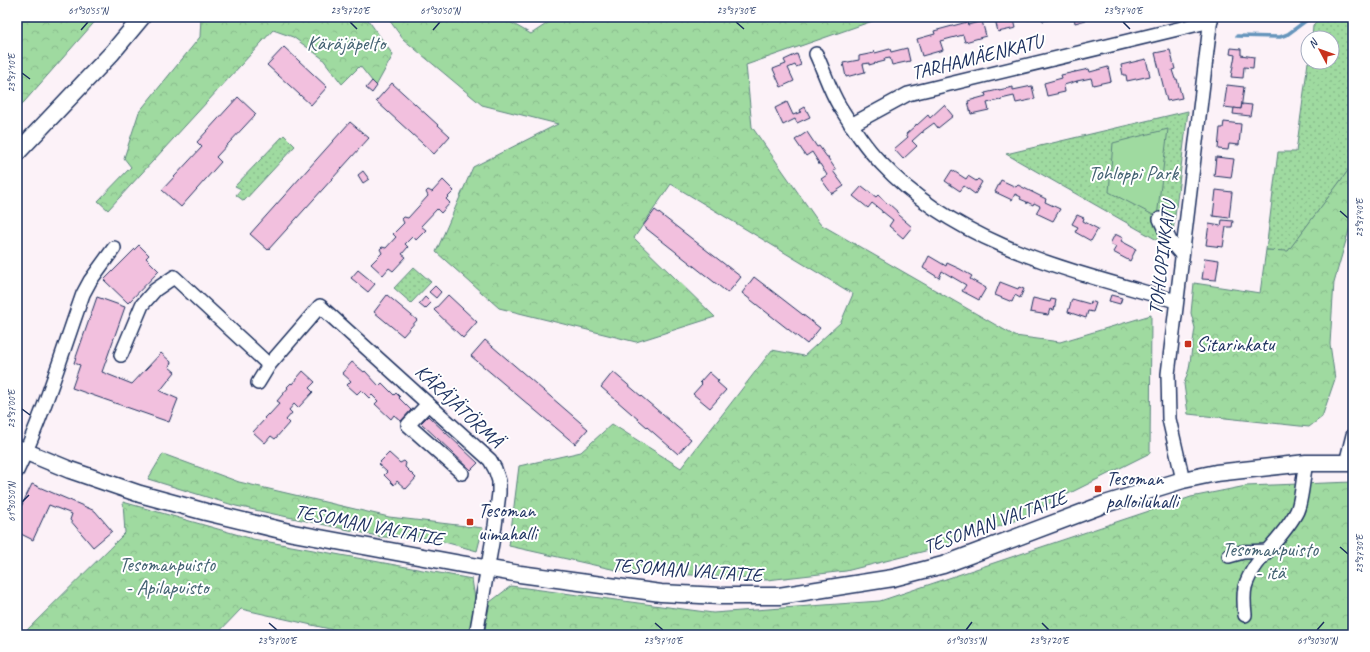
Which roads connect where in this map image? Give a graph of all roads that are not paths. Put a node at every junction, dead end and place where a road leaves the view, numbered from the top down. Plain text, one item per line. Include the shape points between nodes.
1 (142, 17) edge
2 (1211, 19) edge
3 (816, 54) dead end
4 (851, 125) junction
5 (31, 138) junction
6 (17, 153) edge
7 (17, 157) edge
8 (1160, 219) dead end
9 (114, 248) dead end
10 (1182, 254) junction
11 (1176, 301) junction
12 (121, 356) dead end
13 (269, 365) junction
14 (258, 383) dead end
15 (428, 404) junction
16 (1353, 435) edge
17 (22, 450) edge
18 (1306, 463) junction
19 (1350, 463) edge
20 (17, 471) edge
21 (462, 473) dead end
22 (1183, 480) junction
23 (1268, 551) junction
24 (1228, 556) dead end
25 (488, 568) junction
26 (1245, 615) dead end
27 (476, 635) edge

1 - 5 main road via 112,53
2 - 4 street, TARHAMÄENKATU via 908,94
2 - 10 street, TOHLOPINKATU
3 - 4 street via 839,106
4 - 11 street via 880,163 906,187 945,216 974,232 1050,264
5 - 6 main road
5 - 7 main road
8 - 10 street via 1170,241
9 - 17 street via 83,294 45,403
10 - 11 street, TOHLOPINKATU
11 - 22 street, TOHLOPINKATU via 1168,374 1169,419
12 - 13 street via 142,305 155,290 174,277
13 - 14 street
13 - 15 street, KÄRÄJÄTÖRMÄ via 320,306
15 - 21 street via 408,425
15 - 25 street, KÄRÄJÄTÖRMÄ via 479,449 495,469 499,493
16 - 19 street
17 - 20 street
17 - 25 main road, TESOMAN VALTATIE via 140,494 206,512 293,533
18 - 19 main road, TESOMAN VALTATIE
18 - 22 main road, TESOMAN VALTATIE via 1216,473
18 - 23 street via 1297,510
22 - 25 main road, TESOMAN VALTATIE via 1105,504 944,566 893,578 779,596 661,593
23 - 24 street via 1243,552
23 - 26 street via 1247,582
25 - 27 street, KÄRÄJÄTÖRMÄ

